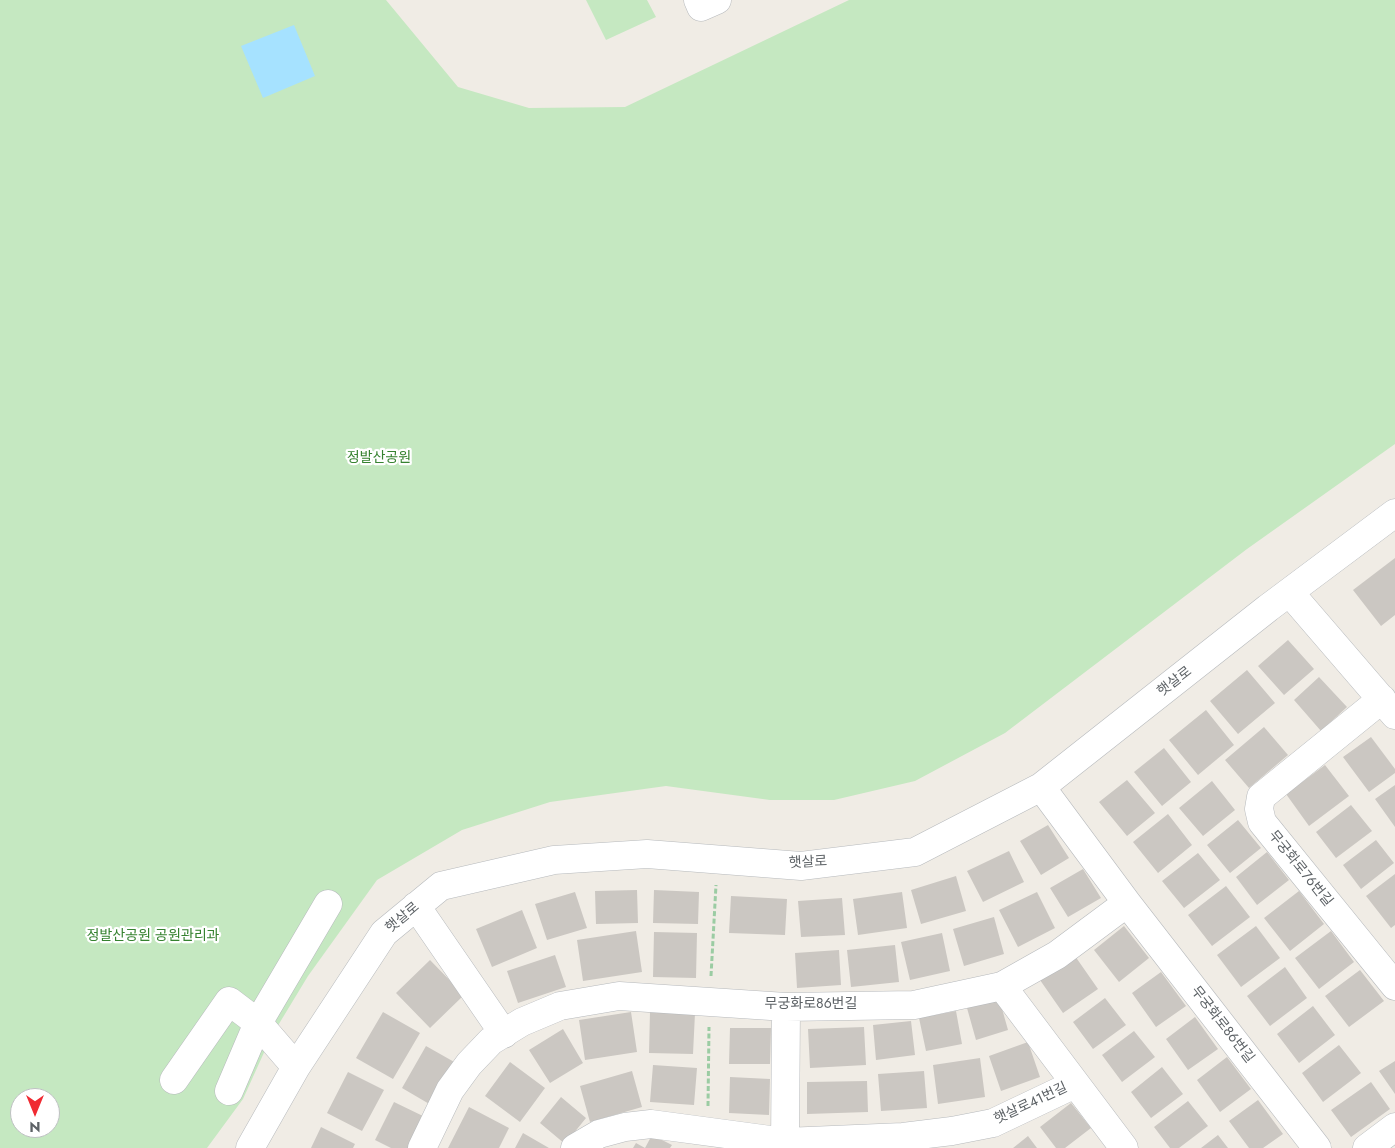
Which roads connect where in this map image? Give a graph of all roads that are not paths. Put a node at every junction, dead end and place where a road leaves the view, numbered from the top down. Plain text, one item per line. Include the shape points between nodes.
1 (698, 0) edge
2 (717, 0) edge
3 (1395, 513) edge
4 (1290, 593) junction
5 (1389, 707) edge
6 (1041, 787) junction
7 (1127, 903) junction
8 (328, 904) dead end
9 (416, 906) junction
10 (1002, 986) junction
11 (1395, 986) edge
12 (786, 1007) junction
13 (258, 1023) junction
14 (504, 1034) junction
15 (296, 1067) junction
16 (174, 1080) dead end
17 (1075, 1084) junction
18 (229, 1091) dead end
19 (1395, 1127) edge
20 (903, 1142) edge
21 (785, 1145) edge
22 (250, 1148) edge
23 (422, 1148) edge
24 (575, 1148) edge
25 (1124, 1148) edge
26 (1317, 1148) edge
27 (1367, 1148) edge

1 - 2 street via 701,7
3 - 4 street, 햇살로
4 - 5 street, 무궁화로76번길
4 - 6 street, 햇살로
5 - 11 street, 무궁화로76번길 via 1261,797 1259,809 1262,822
6 - 7 street, 무궁화로86번길
6 - 9 street, 햇살로 via 916,852 801,866 647,854 554,860 440,886
7 - 10 street, 무궁화로86번길 via 1057,956
7 - 26 street, 무궁화로86번길
8 - 13 street
9 - 14 street
9 - 15 street, 햇살로 via 384,933
10 - 12 street, 무궁화로86번길 via 914,1005
10 - 17 street
12 - 14 street, 무궁화로86번길 via 619,996 560,1006 522,1022
12 - 21 street
13 - 15 street
13 - 16 street via 229,1001
13 - 18 street
14 - 23 street via 491,1041 459,1077
15 - 22 street, 햇살로
17 - 20 street, 햇살로41번길 via 993,1123
17 - 25 street
19 - 27 street
20 - 21 street, 햇살로41번길
21 - 24 street, 햇살로41번길 via 651,1124 625,1126 599,1134

